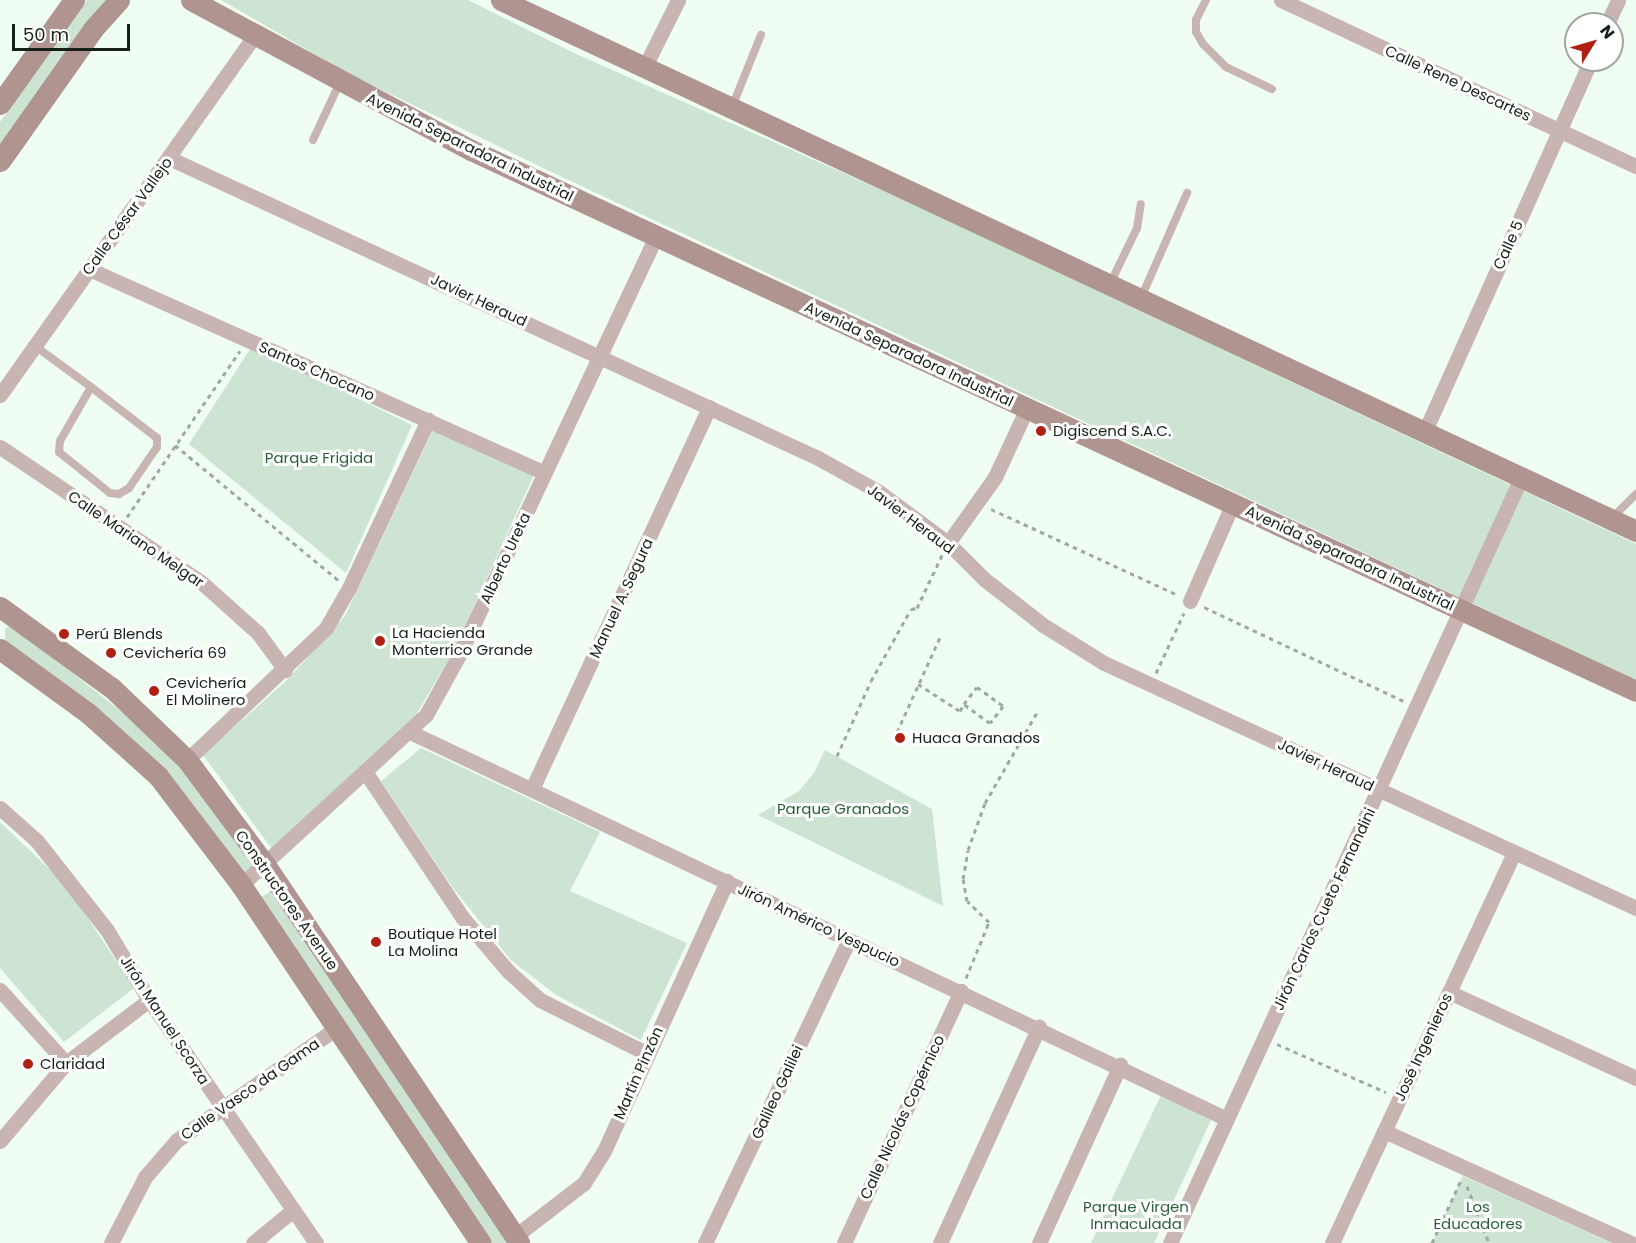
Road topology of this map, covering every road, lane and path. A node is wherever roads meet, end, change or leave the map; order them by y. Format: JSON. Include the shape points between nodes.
{"nodes":[{"id":1,"x":74,"y":0,"type":"edge"},
{"id":2,"x":119,"y":0,"type":"edge"},
{"id":3,"x":191,"y":0,"type":"edge"},
{"id":4,"x":501,"y":0,"type":"edge"},
{"id":5,"x":678,"y":0,"type":"edge"},
{"id":6,"x":1206,"y":0,"type":"edge"},
{"id":7,"x":1281,"y":0,"type":"edge"},
{"id":8,"x":761,"y":35,"type":"dead end"},
{"id":9,"x":254,"y":36,"type":"junction"},
{"id":10,"x":644,"y":68,"type":"junction"},
{"id":11,"x":1586,"y":72,"type":"edge"},
{"id":12,"x":340,"y":82,"type":"junction"},
{"id":13,"x":1272,"y":88,"type":"dead end"},
{"id":14,"x":0,"y":104,"type":"edge"},
{"id":15,"x":732,"y":109,"type":"junction"},
{"id":16,"x":1559,"y":131,"type":"junction"},
{"id":17,"x":313,"y":140,"type":"dead end"},
{"id":18,"x":169,"y":158,"type":"junction"},
{"id":19,"x":0,"y":161,"type":"edge"},
{"id":20,"x":1636,"y":166,"type":"edge"},
{"id":21,"x":1187,"y":193,"type":"dead end"},
{"id":22,"x":1141,"y":204,"type":"dead end"},
{"id":23,"x":656,"y":236,"type":"junction"},
{"id":24,"x":89,"y":269,"type":"junction"},
{"id":25,"x":1110,"y":283,"type":"junction"},
{"id":26,"x":1141,"y":298,"type":"junction"},
{"id":27,"x":248,"y":340,"type":"junction"},
{"id":28,"x":35,"y":346,"type":"junction"},
{"id":29,"x":598,"y":356,"type":"junction"},
{"id":30,"x":91,"y":387,"type":"junction"},
{"id":31,"x":0,"y":395,"type":"edge"},
{"id":32,"x":709,"y":407,"type":"junction"},
{"id":33,"x":1027,"y":408,"type":"junction"},
{"id":34,"x":428,"y":420,"type":"junction"},
{"id":35,"x":1425,"y":431,"type":"junction"},
{"id":36,"x":175,"y":445,"type":"junction"},
{"id":37,"x":0,"y":447,"type":"edge"},
{"id":38,"x":544,"y":473,"type":"junction"},
{"id":39,"x":1522,"y":476,"type":"junction"},
{"id":40,"x":1636,"y":494,"type":"edge"},
{"id":41,"x":1233,"y":503,"type":"junction"},
{"id":42,"x":1611,"y":519,"type":"junction"},
{"id":43,"x":119,"y":528,"type":"junction"},
{"id":44,"x":1636,"y":531,"type":"edge"},
{"id":45,"x":948,"y":543,"type":"junction"},
{"id":46,"x":349,"y":588,"type":"junction"},
{"id":47,"x":1190,"y":601,"type":"joint"},
{"id":48,"x":1460,"y":610,"type":"junction"},
{"id":49,"x":2,"y":612,"type":"edge"},
{"id":50,"x":940,"y":638,"type":"dead end"},
{"id":51,"x":0,"y":649,"type":"edge"},
{"id":52,"x":285,"y":670,"type":"junction"},
{"id":53,"x":918,"y":684,"type":"junction"},
{"id":54,"x":1151,"y":684,"type":"junction"},
{"id":55,"x":1636,"y":691,"type":"edge"},
{"id":56,"x":964,"y":705,"type":"junction"},
{"id":57,"x":1038,"y":711,"type":"dead end"},
{"id":58,"x":410,"y":732,"type":"junction"},
{"id":59,"x":897,"y":732,"type":"dead end"},
{"id":60,"x":837,"y":756,"type":"dead end"},
{"id":61,"x":187,"y":760,"type":"junction"},
{"id":62,"x":366,"y":773,"type":"junction"},
{"id":63,"x":532,"y":789,"type":"junction"},
{"id":64,"x":1378,"y":789,"type":"junction"},
{"id":65,"x":0,"y":808,"type":"edge"},
{"id":66,"x":1514,"y":852,"type":"junction"},
{"id":67,"x":266,"y":866,"type":"junction"},
{"id":68,"x":727,"y":881,"type":"junction"},
{"id":69,"x":241,"y":885,"type":"junction"},
{"id":70,"x":1636,"y":908,"type":"edge"},
{"id":71,"x":849,"y":940,"type":"junction"},
{"id":72,"x":0,"y":990,"type":"edge"},
{"id":73,"x":961,"y":991,"type":"junction"},
{"id":74,"x":1449,"y":992,"type":"junction"},
{"id":75,"x":149,"y":1000,"type":"junction"},
{"id":76,"x":1038,"y":1027,"type":"junction"},
{"id":77,"x":335,"y":1029,"type":"junction"},
{"id":78,"x":1264,"y":1038,"type":"junction"},
{"id":79,"x":646,"y":1053,"type":"junction"},
{"id":80,"x":66,"y":1063,"type":"junction"},
{"id":81,"x":1120,"y":1065,"type":"junction"},
{"id":82,"x":1636,"y":1078,"type":"edge"},
{"id":83,"x":1399,"y":1098,"type":"junction"},
{"id":84,"x":222,"y":1105,"type":"junction"},
{"id":85,"x":1227,"y":1119,"type":"junction"},
{"id":86,"x":1384,"y":1131,"type":"junction"},
{"id":87,"x":0,"y":1141,"type":"edge"},
{"id":88,"x":293,"y":1210,"type":"junction"},
{"id":89,"x":517,"y":1240,"type":"edge"},
{"id":90,"x":111,"y":1243,"type":"edge"},
{"id":91,"x":253,"y":1243,"type":"edge"},
{"id":92,"x":316,"y":1243,"type":"edge"},
{"id":93,"x":481,"y":1243,"type":"edge"},
{"id":94,"x":705,"y":1243,"type":"edge"},
{"id":95,"x":844,"y":1243,"type":"edge"},
{"id":96,"x":940,"y":1243,"type":"edge"},
{"id":97,"x":1039,"y":1243,"type":"edge"},
{"id":98,"x":1170,"y":1243,"type":"edge"},
{"id":99,"x":1332,"y":1243,"type":"edge"},
{"id":100,"x":1432,"y":1243,"type":"edge"},
{"id":101,"x":1489,"y":1243,"type":"edge"},
{"id":102,"x":1631,"y":1243,"type":"edge"}],
"edges":[{"from":1,"to":14,"type":"main road"},
{"from":2,"to":19,"type":"main road","via":[[93,29]]},
{"from":3,"to":9,"type":"main road","name":"Avenida Separadora Industrial"},
{"from":4,"to":10,"type":"main road"},
{"from":5,"to":10,"type":"street"},
{"from":6,"to":13,"type":"lane","via":[[1196,20],[1196,32],[1203,44],[1226,67]]},
{"from":7,"to":16,"type":"street","name":"Calle Rene Descartes"},
{"from":8,"to":15,"type":"lane"},
{"from":9,"to":12,"type":"main road","name":"Avenida Separadora Industrial"},
{"from":9,"to":18,"type":"street","name":"Calle César Vallejo"},
{"from":10,"to":15,"type":"main road"},
{"from":11,"to":16,"type":"street","name":"Calle 5"},
{"from":12,"to":17,"type":"lane"},
{"from":12,"to":23,"type":"main road","name":"Avenida Separadora Industrial","via":[[471,150]]},
{"from":15,"to":25,"type":"main road"},
{"from":16,"to":20,"type":"street","name":"Calle Rene Descartes"},
{"from":16,"to":35,"type":"street","name":"Calle 5"},
{"from":18,"to":24,"type":"street","name":"Calle César Vallejo"},
{"from":18,"to":29,"type":"street","name":"Javier Heraud"},
{"from":21,"to":26,"type":"lane"},
{"from":22,"to":25,"type":"lane","via":[[1137,228]]},
{"from":23,"to":29,"type":"street","name":"Alberto Ureta"},
{"from":23,"to":33,"type":"main road","name":"Avenida Separadora Industrial"},
{"from":24,"to":27,"type":"street","name":"Santos Chocano"},
{"from":24,"to":28,"type":"street","name":"Calle César Vallejo"},
{"from":25,"to":26,"type":"main road"},
{"from":26,"to":35,"type":"main road"},
{"from":27,"to":34,"type":"street","name":"Santos Chocano"},
{"from":27,"to":36,"type":"path"},
{"from":28,"to":30,"type":"lane"},
{"from":28,"to":31,"type":"street","name":"Calle César Vallejo"},
{"from":29,"to":32,"type":"street","name":"Javier Heraud"},
{"from":29,"to":38,"type":"street","name":"Alberto Ureta"},
{"from":30,"to":30,"type":"lane","via":[[157,438],[157,447],[129,488],[119,494],[110,493],[59,452],[60,441]]},
{"from":32,"to":45,"type":"street","name":"Javier Heraud","via":[[879,492]]},
{"from":32,"to":63,"type":"street","name":"Manuel A. Segura"},
{"from":33,"to":41,"type":"main road","name":"Avenida Separadora Industrial"},
{"from":33,"to":45,"type":"street","via":[[995,477]]},
{"from":34,"to":38,"type":"street","name":"Santos Chocano"},
{"from":34,"to":46,"type":"street"},
{"from":35,"to":39,"type":"main road"},
{"from":36,"to":43,"type":"path"},
{"from":36,"to":46,"type":"path"},
{"from":37,"to":43,"type":"street","name":"Calle Mariano Melgar"},
{"from":38,"to":58,"type":"street","name":"Alberto Ureta","via":[[459,655],[426,716]]},
{"from":39,"to":42,"type":"main road"},
{"from":39,"to":48,"type":"street","name":"Jirón Carlos Cueto Fernandini"},
{"from":40,"to":42,"type":"lane"},
{"from":41,"to":47,"type":"street"},
{"from":41,"to":48,"type":"main road","name":"Avenida Separadora Industrial"},
{"from":42,"to":44,"type":"main road"},
{"from":43,"to":52,"type":"street","name":"Calle Mariano Melgar","via":[[201,582],[258,633]]},
{"from":45,"to":54,"type":"street","name":"Javier Heraud","via":[[984,579],[1044,625],[1104,663]]},
{"from":45,"to":60,"type":"path","via":[[917,608],[911,609],[871,681]]},
{"from":46,"to":52,"type":"street","via":[[326,628]]},
{"from":47,"to":54,"type":"path"},
{"from":48,"to":55,"type":"main road","name":"Avenida Separadora Industrial"},
{"from":48,"to":64,"type":"street","name":"Jirón Carlos Cueto Fernandini"},
{"from":49,"to":61,"type":"main road","name":"Constructores Avenue","via":[[112,688]]},
{"from":50,"to":53,"type":"path"},
{"from":51,"to":69,"type":"main road","name":"Constructores Avenue","via":[[89,714],[158,776]]},
{"from":52,"to":61,"type":"street"},
{"from":53,"to":56,"type":"path","via":[[960,711]]},
{"from":53,"to":59,"type":"path"},
{"from":54,"to":64,"type":"street","name":"Javier Heraud"},
{"from":56,"to":56,"type":"path","via":[[977,687],[1003,706],[990,723]]},
{"from":57,"to":73,"type":"path","via":[[985,803],[968,850],[963,879],[967,901],[989,922]]},
{"from":58,"to":62,"type":"street","name":"Alberto Ureta"},
{"from":58,"to":63,"type":"street","name":"Jirón Américo Vespucio"},
{"from":61,"to":67,"type":"main road","name":"Constructores Avenue"},
{"from":62,"to":67,"type":"street","name":"Alberto Ureta"},
{"from":62,"to":79,"type":"street","via":[[462,916],[508,972],[540,999]]},
{"from":63,"to":68,"type":"street","name":"Jirón Américo Vespucio"},
{"from":64,"to":66,"type":"street","name":"Javier Heraud"},
{"from":64,"to":78,"type":"street","name":"Jirón Carlos Cueto Fernandini"},
{"from":65,"to":75,"type":"street","name":"Jirón Manuel Scorza","via":[[69,878],[108,930]]},
{"from":66,"to":70,"type":"street","name":"Javier Heraud"},
{"from":66,"to":74,"type":"street","name":"José Ingenieros"},
{"from":67,"to":69,"type":"street","name":"Alberto Ureta"},
{"from":67,"to":89,"type":"main road","name":"Constructores Avenue"},
{"from":68,"to":71,"type":"street","name":"Jirón Américo Vespucio"},
{"from":68,"to":79,"type":"street","name":"Martín Pinzón"},
{"from":69,"to":77,"type":"main road","name":"Constructores Avenue"},
{"from":71,"to":73,"type":"street","name":"Jirón Américo Vespucio"},
{"from":71,"to":94,"type":"street","name":"Galileo Galilei"},
{"from":72,"to":80,"type":"street"},
{"from":73,"to":76,"type":"street","name":"Jirón Américo Vespucio"},
{"from":73,"to":95,"type":"street","name":"Calle Nicolás Copérnico"},
{"from":74,"to":82,"type":"street"},
{"from":74,"to":83,"type":"street","name":"José Ingenieros"},
{"from":75,"to":80,"type":"street"},
{"from":75,"to":84,"type":"street","name":"Jirón Manuel Scorza"},
{"from":76,"to":81,"type":"street","name":"Jirón Américo Vespucio"},
{"from":76,"to":96,"type":"street"},
{"from":77,"to":84,"type":"street","name":"Calle Vasco da Gama"},
{"from":77,"to":93,"type":"main road","name":"Constructores Avenue"},
{"from":78,"to":83,"type":"path"},
{"from":78,"to":85,"type":"street","name":"Jirón Carlos Cueto Fernandini"},
{"from":79,"to":89,"type":"street","name":"Martín Pinzón","via":[[604,1151],[584,1183]]},
{"from":80,"to":87,"type":"street"},
{"from":81,"to":85,"type":"street","name":"Jirón Américo Vespucio"},
{"from":81,"to":97,"type":"street"},
{"from":83,"to":86,"type":"street","name":"José Ingenieros"},
{"from":84,"to":88,"type":"street","name":"Jirón Manuel Scorza"},
{"from":84,"to":90,"type":"street","name":"Calle Vasco da Gama","via":[[182,1136],[154,1165]]},
{"from":85,"to":98,"type":"street","name":"Jirón Carlos Cueto Fernandini"},
{"from":86,"to":99,"type":"street","name":"José Ingenieros"},
{"from":86,"to":102,"type":"street"},
{"from":88,"to":91,"type":"street"},
{"from":88,"to":92,"type":"street","name":"Jirón Manuel Scorza"},
{"from":100,"to":101,"type":"path","via":[[1463,1176]]}]}
